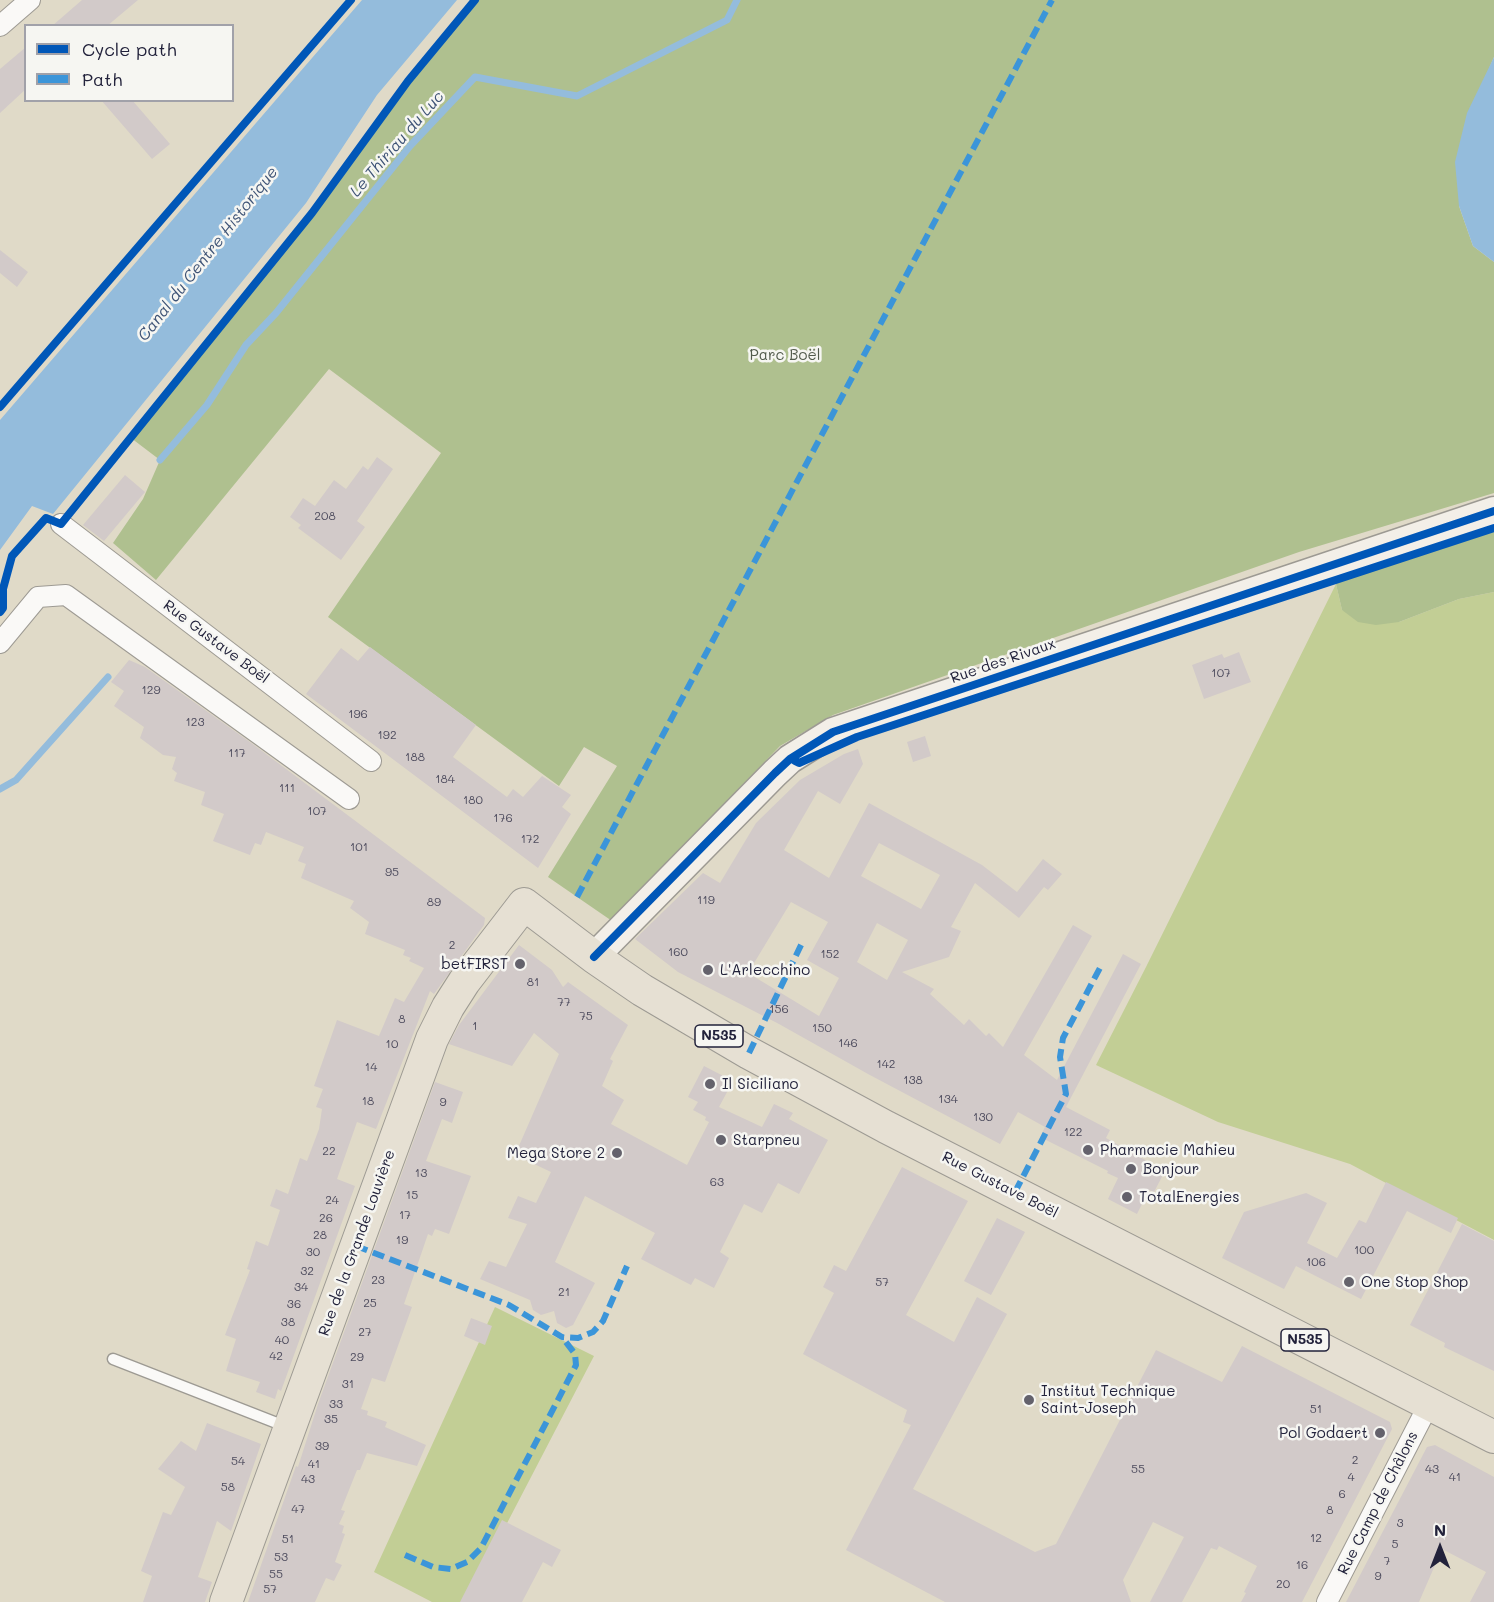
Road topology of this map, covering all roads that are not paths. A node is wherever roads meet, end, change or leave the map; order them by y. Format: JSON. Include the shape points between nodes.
{"nodes":[{"id":1,"x":30,"y":0,"type":"edge"},
{"id":2,"x":0,"y":26,"type":"edge"},
{"id":3,"x":1494,"y":511,"type":"edge"},
{"id":4,"x":61,"y":524,"type":"dead end"},
{"id":5,"x":0,"y":643,"type":"edge"},
{"id":6,"x":371,"y":761,"type":"dead end"},
{"id":7,"x":349,"y":799,"type":"dead end"},
{"id":8,"x":524,"y":904,"type":"joint"},
{"id":9,"x":594,"y":957,"type":"junction"},
{"id":10,"x":113,"y":1359,"type":"dead end"},
{"id":11,"x":1429,"y":1404,"type":"junction"},
{"id":12,"x":290,"y":1428,"type":"junction"},
{"id":13,"x":1494,"y":1437,"type":"edge"},
{"id":14,"x":226,"y":1602,"type":"edge"},
{"id":15,"x":1327,"y":1602,"type":"edge"}],
"edges":[{"from":1,"to":2,"type":"street"},
{"from":3,"to":9,"type":"street","name":"Rue des Rivaux","via":[[834,732],[775,773]]},
{"from":4,"to":6,"type":"street","name":"Rue Gustave Boël"},
{"from":5,"to":7,"type":"street","via":[[38,597],[66,595]]},
{"from":8,"to":9,"type":"main road","name":"Rue Gustave Boël","number":"N535"},
{"from":8,"to":12,"type":"main road","name":"Rue de la Grande Louvière","via":[[464,982],[432,1039]]},
{"from":9,"to":11,"type":"main road","name":"Rue Gustave Boël","number":"N535","via":[[749,1053],[886,1127]]},
{"from":10,"to":12,"type":"lane"},
{"from":11,"to":13,"type":"main road","name":"Rue Gustave Boël","number":"N535"},
{"from":11,"to":15,"type":"street","name":"Rue Camp de Châlons"},
{"from":12,"to":14,"type":"main road","name":"Rue de la Grande Louvière"}]}
